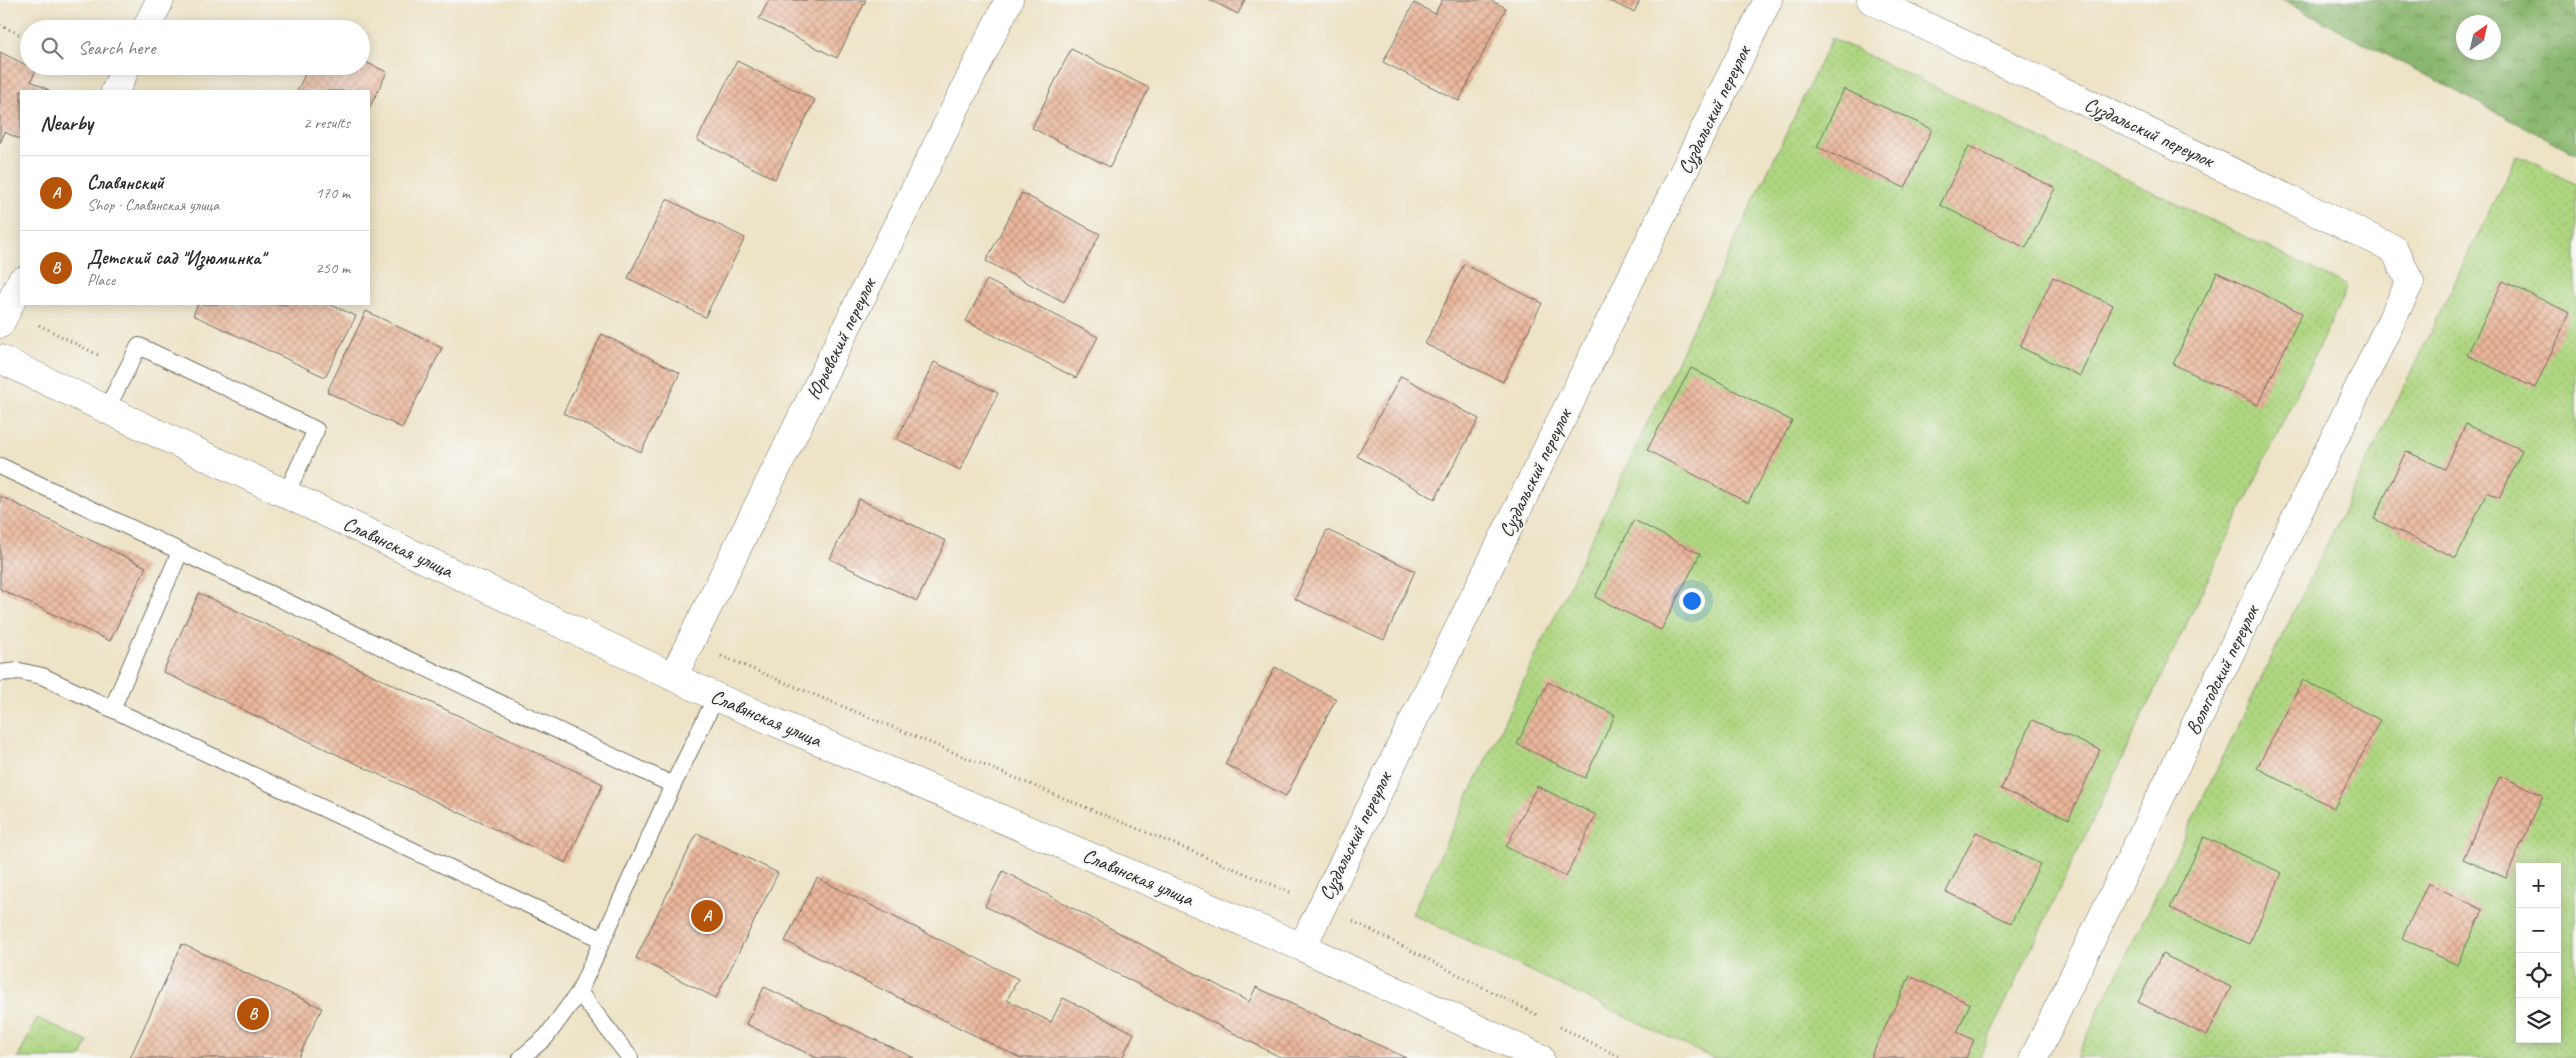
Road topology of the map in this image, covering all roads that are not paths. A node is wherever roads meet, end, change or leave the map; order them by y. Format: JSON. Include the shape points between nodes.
{"nodes":[{"id":1,"x":160,"y":0,"type":"edge"},
{"id":2,"x":1009,"y":0,"type":"edge"},
{"id":3,"x":1768,"y":0,"type":"edge"},
{"id":4,"x":1871,"y":0,"type":"edge"},
{"id":5,"x":150,"y":20,"type":"edge"},
{"id":6,"x":123,"y":75,"type":"edge"},
{"id":7,"x":115,"y":90,"type":"edge"},
{"id":8,"x":2410,"y":282,"type":"joint"},
{"id":9,"x":20,"y":283,"type":"edge"},
{"id":10,"x":4,"y":317,"type":"edge"},
{"id":11,"x":0,"y":360,"type":"edge"},
{"id":12,"x":106,"y":410,"type":"junction"},
{"id":13,"x":0,"y":466,"type":"edge"},
{"id":14,"x":286,"y":494,"type":"junction"},
{"id":15,"x":180,"y":552,"type":"junction"},
{"id":16,"x":0,"y":674,"type":"edge"},
{"id":17,"x":673,"y":677,"type":"junction"},
{"id":18,"x":716,"y":697,"type":"junction"},
{"id":19,"x":112,"y":709,"type":"junction"},
{"id":20,"x":673,"y":785,"type":"junction"},
{"id":21,"x":603,"y":940,"type":"junction"},
{"id":22,"x":1302,"y":947,"type":"junction"},
{"id":23,"x":579,"y":992,"type":"junction"},
{"id":24,"x":521,"y":1058,"type":"edge"},
{"id":25,"x":630,"y":1058,"type":"edge"},
{"id":26,"x":1540,"y":1058,"type":"edge"},
{"id":27,"x":2034,"y":1058,"type":"edge"}],
"edges":[{"from":1,"to":5,"type":"street"},
{"from":2,"to":17,"type":"street","name":"Юрьевский переулок"},
{"from":3,"to":22,"type":"street","name":"Суздальский переулок"},
{"from":4,"to":8,"type":"street","name":"Суздальский переулок","via":[[2394,249]]},
{"from":6,"to":7,"type":"street"},
{"from":8,"to":27,"type":"street","name":"Вологодский переулок"},
{"from":9,"to":10,"type":"street"},
{"from":11,"to":12,"type":"street","name":"Славянская улица"},
{"from":12,"to":14,"type":"street","name":"Славянская улица"},
{"from":12,"to":14,"type":"lane","via":[[139,346],[316,430]]},
{"from":13,"to":15,"type":"lane"},
{"from":14,"to":17,"type":"street","name":"Славянская улица"},
{"from":15,"to":19,"type":"lane"},
{"from":15,"to":20,"type":"lane"},
{"from":16,"to":19,"type":"lane","via":[[19,671],[42,676]]},
{"from":17,"to":18,"type":"street","name":"Славянская улица"},
{"from":18,"to":20,"type":"lane"},
{"from":18,"to":22,"type":"street","name":"Славянская улица"},
{"from":19,"to":21,"type":"lane"},
{"from":20,"to":21,"type":"lane"},
{"from":21,"to":23,"type":"lane"},
{"from":22,"to":26,"type":"street","name":"Славянская улица"},
{"from":23,"to":24,"type":"lane","via":[[546,1036]]},
{"from":23,"to":25,"type":"lane"}]}
